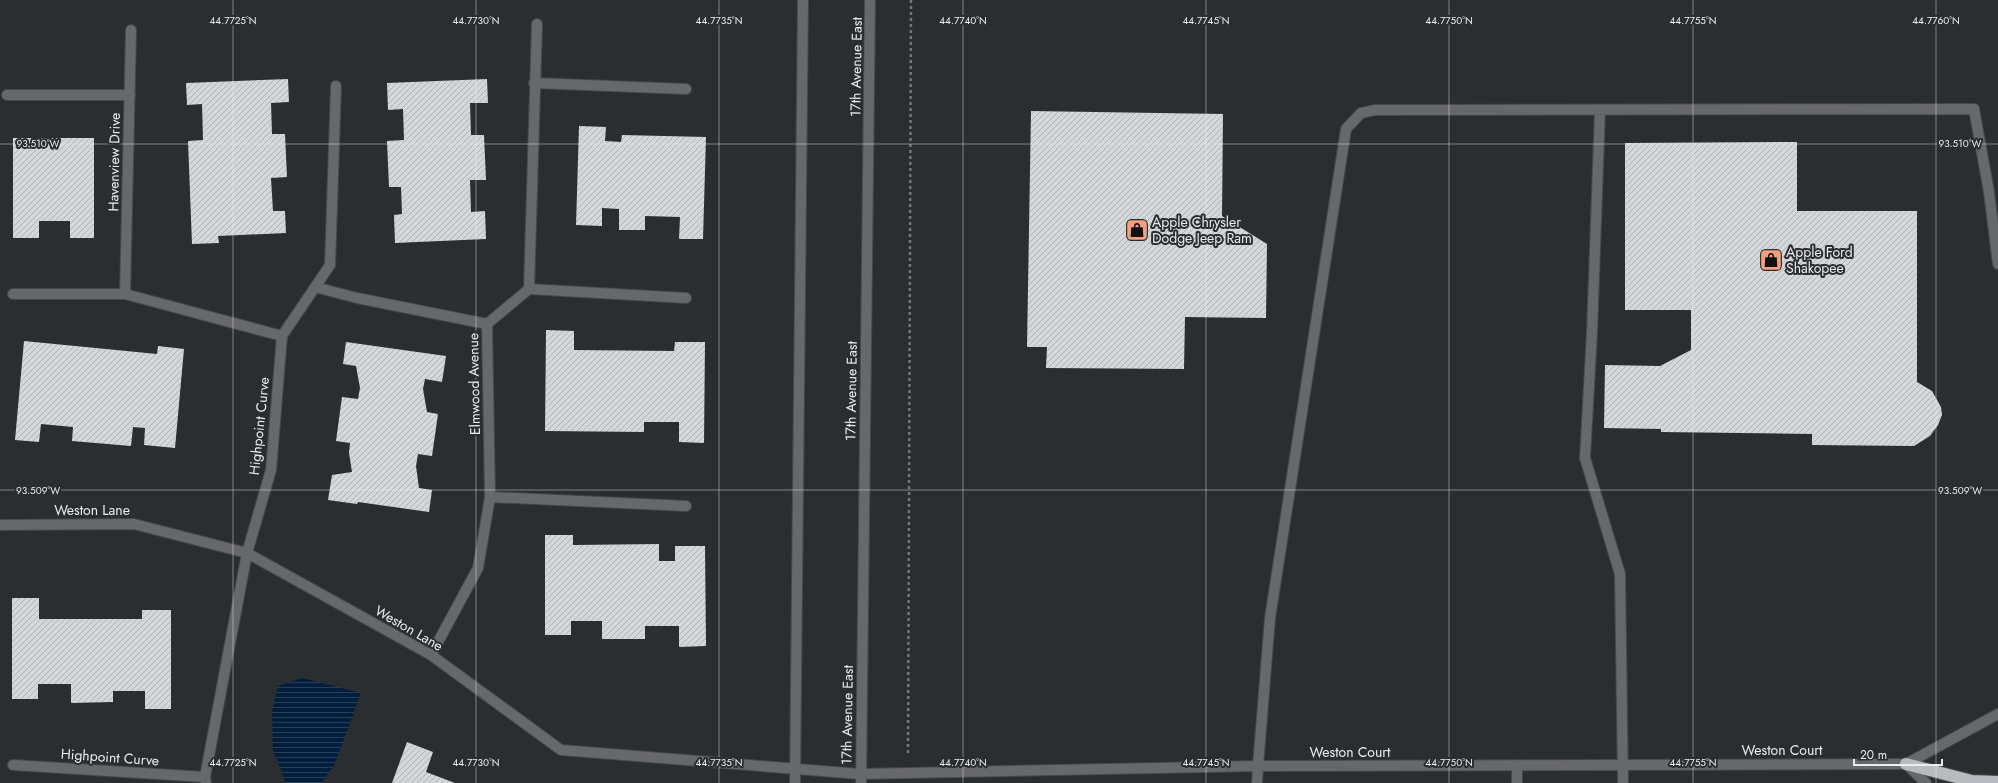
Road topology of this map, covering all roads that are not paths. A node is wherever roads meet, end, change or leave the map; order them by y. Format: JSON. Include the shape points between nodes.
{"nodes":[{"id":1,"x":803,"y":0,"type":"edge"},
{"id":2,"x":870,"y":0,"type":"edge"},
{"id":3,"x":537,"y":24,"type":"dead end"},
{"id":4,"x":131,"y":30,"type":"dead end"},
{"id":5,"x":534,"y":83,"type":"junction"},
{"id":6,"x":336,"y":86,"type":"dead end"},
{"id":7,"x":686,"y":89,"type":"dead end"},
{"id":8,"x":7,"y":95,"type":"dead end"},
{"id":9,"x":130,"y":95,"type":"junction"},
{"id":10,"x":1600,"y":110,"type":"junction"},
{"id":11,"x":1998,"y":264,"type":"edge"},
{"id":12,"x":315,"y":287,"type":"junction"},
{"id":13,"x":528,"y":288,"type":"junction"},
{"id":14,"x":13,"y":294,"type":"dead end"},
{"id":15,"x":125,"y":294,"type":"junction"},
{"id":16,"x":686,"y":298,"type":"dead end"},
{"id":17,"x":487,"y":324,"type":"junction"},
{"id":18,"x":282,"y":336,"type":"junction"},
{"id":19,"x":490,"y":497,"type":"junction"},
{"id":20,"x":686,"y":506,"type":"dead end"},
{"id":21,"x":0,"y":525,"type":"edge"},
{"id":22,"x":247,"y":553,"type":"junction"},
{"id":23,"x":431,"y":655,"type":"junction"},
{"id":24,"x":1998,"y":714,"type":"edge"},
{"id":25,"x":13,"y":764,"type":"dead end"},
{"id":26,"x":1906,"y":764,"type":"junction"},
{"id":27,"x":1517,"y":765,"type":"junction"},
{"id":28,"x":1623,"y":765,"type":"junction"},
{"id":29,"x":1258,"y":766,"type":"junction"},
{"id":30,"x":795,"y":768,"type":"junction"},
{"id":31,"x":860,"y":778,"type":"edge"},
{"id":32,"x":206,"y":780,"type":"edge"},
{"id":33,"x":1998,"y":782,"type":"edge"},
{"id":34,"x":795,"y":783,"type":"edge"},
{"id":35,"x":1257,"y":783,"type":"edge"},
{"id":36,"x":1517,"y":783,"type":"edge"},
{"id":37,"x":1623,"y":783,"type":"edge"},
{"id":38,"x":1926,"y":783,"type":"edge"}],
"edges":[{"from":1,"to":30,"type":"street"},
{"from":2,"to":31,"type":"street","name":"17th Avenue East"},
{"from":3,"to":5,"type":"street"},
{"from":4,"to":9,"type":"street","name":"Havenview Drive"},
{"from":5,"to":7,"type":"street"},
{"from":5,"to":13,"type":"street"},
{"from":6,"to":12,"type":"street","name":"Highpoint Curve","via":[[330,265]]},
{"from":8,"to":9,"type":"street"},
{"from":9,"to":15,"type":"street","name":"Havenview Drive"},
{"from":10,"to":11,"type":"street","via":[[1974,109]]},
{"from":10,"to":28,"type":"street","via":[[1585,458],[1620,574]]},
{"from":10,"to":29,"type":"street","via":[[1375,110],[1361,114],[1346,129],[1270,618]]},
{"from":12,"to":17,"type":"street"},
{"from":12,"to":18,"type":"street","name":"Highpoint Curve"},
{"from":13,"to":16,"type":"street"},
{"from":13,"to":17,"type":"street","name":"Elmwood Avenue"},
{"from":14,"to":15,"type":"street"},
{"from":15,"to":18,"type":"street"},
{"from":17,"to":19,"type":"street","name":"Elmwood Avenue"},
{"from":18,"to":22,"type":"street","name":"Highpoint Curve","via":[[271,470]]},
{"from":19,"to":20,"type":"street"},
{"from":19,"to":23,"type":"street","name":"Elmwood Avenue","via":[[478,568]]},
{"from":21,"to":22,"type":"street","name":"Weston Lane","via":[[134,524]]},
{"from":22,"to":23,"type":"street","name":"Weston Lane"},
{"from":22,"to":32,"type":"street","name":"Highpoint Curve"},
{"from":23,"to":30,"type":"street","name":"Weston Lane","via":[[561,750]]},
{"from":24,"to":26,"type":"street"},
{"from":25,"to":32,"type":"street","name":"Highpoint Curve"},
{"from":26,"to":28,"type":"street","name":"Weston Court"},
{"from":26,"to":33,"type":"highway","via":[[1972,782]]},
{"from":26,"to":38,"type":"street"},
{"from":27,"to":28,"type":"street","name":"Weston Court"},
{"from":27,"to":29,"type":"street","name":"Weston Court"},
{"from":27,"to":36,"type":"street"},
{"from":28,"to":37,"type":"street"},
{"from":29,"to":31,"type":"street","name":"Weston Court","via":[[907,772]]},
{"from":29,"to":35,"type":"street"},
{"from":30,"to":31,"type":"street","name":"Weston Court"},
{"from":30,"to":34,"type":"street"}]}
